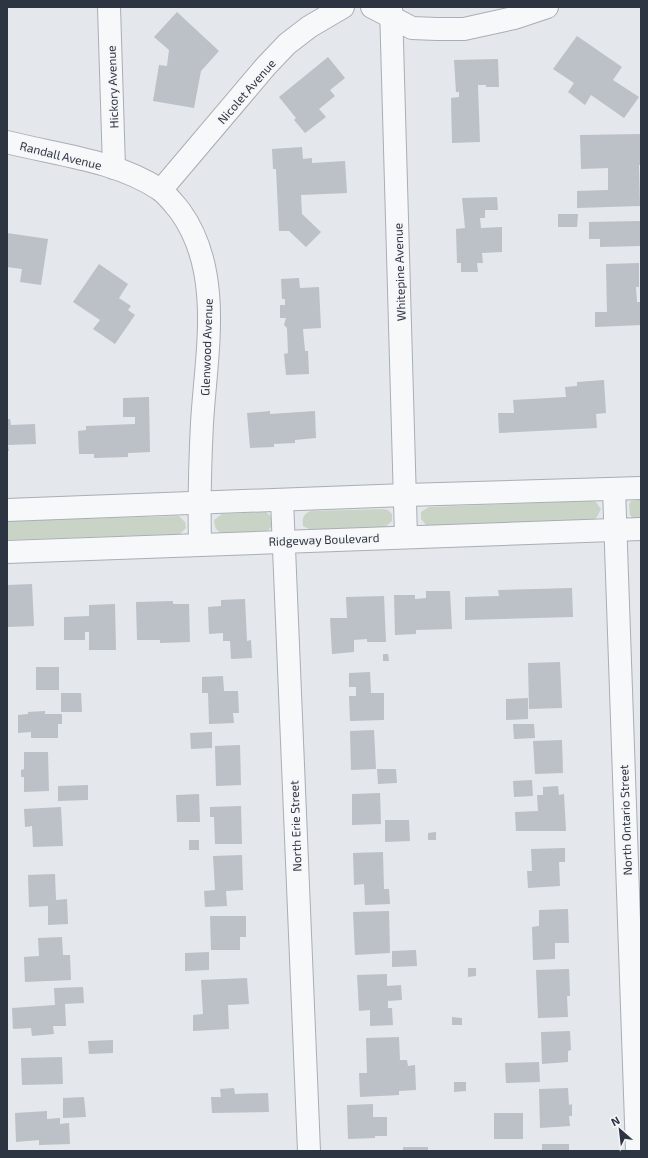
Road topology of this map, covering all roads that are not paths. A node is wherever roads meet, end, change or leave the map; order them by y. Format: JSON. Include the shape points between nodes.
{"nodes":[{"id":1,"x":110,"y":7,"type":"edge"},
{"id":2,"x":344,"y":7,"type":"edge"},
{"id":3,"x":372,"y":7,"type":"edge"},
{"id":4,"x":547,"y":7,"type":"edge"},
{"id":5,"x":391,"y":12,"type":"edge"},
{"id":6,"x":7,"y":142,"type":"edge"},
{"id":7,"x":114,"y":168,"type":"junction"},
{"id":8,"x":161,"y":190,"type":"junction"},
{"id":9,"x":641,"y":488,"type":"edge"},
{"id":10,"x":614,"y":489,"type":"junction"},
{"id":11,"x":405,"y":495,"type":"junction"},
{"id":12,"x":282,"y":500,"type":"junction"},
{"id":13,"x":199,"y":504,"type":"junction"},
{"id":14,"x":7,"y":510,"type":"edge"},
{"id":15,"x":641,"y":529,"type":"edge"},
{"id":16,"x":615,"y":530,"type":"junction"},
{"id":17,"x":406,"y":536,"type":"junction"},
{"id":18,"x":283,"y":541,"type":"junction"},
{"id":19,"x":200,"y":544,"type":"junction"},
{"id":20,"x":7,"y":552,"type":"edge"},
{"id":21,"x":309,"y":1151,"type":"edge"},
{"id":22,"x":637,"y":1151,"type":"edge"}],
"edges":[{"from":1,"to":7,"type":"street","name":"Hickory Avenue"},
{"from":2,"to":8,"type":"street","name":"Nicolet Avenue","via":[[309,27],[287,44]]},
{"from":3,"to":5,"type":"street"},
{"from":4,"to":5,"type":"street","via":[[514,18],[464,28],[412,28]]},
{"from":5,"to":11,"type":"street","name":"Whitepine Avenue"},
{"from":6,"to":7,"type":"street","name":"Randall Avenue"},
{"from":7,"to":8,"type":"street","name":"Glenwood Avenue","via":[[145,180]]},
{"from":8,"to":13,"type":"street","name":"Glenwood Avenue","via":[[187,222],[196,240],[208,294],[209,323]]},
{"from":9,"to":10,"type":"street"},
{"from":10,"to":11,"type":"street"},
{"from":10,"to":16,"type":"street","name":"North Ontario Street"},
{"from":11,"to":12,"type":"street"},
{"from":11,"to":17,"type":"street","name":"Whitepine Avenue"},
{"from":12,"to":13,"type":"street"},
{"from":12,"to":18,"type":"street","name":"North Erie Street"},
{"from":13,"to":14,"type":"street"},
{"from":13,"to":19,"type":"street","name":"Glenwood Avenue"},
{"from":15,"to":16,"type":"street","name":"Ridgeway Boulevard"},
{"from":16,"to":17,"type":"street","name":"Ridgeway Boulevard"},
{"from":16,"to":22,"type":"street","name":"North Ontario Street"},
{"from":17,"to":18,"type":"street","name":"Ridgeway Boulevard"},
{"from":18,"to":19,"type":"street","name":"Ridgeway Boulevard"},
{"from":18,"to":21,"type":"street","name":"North Erie Street"},
{"from":19,"to":20,"type":"street","name":"Ridgeway Boulevard"}]}
